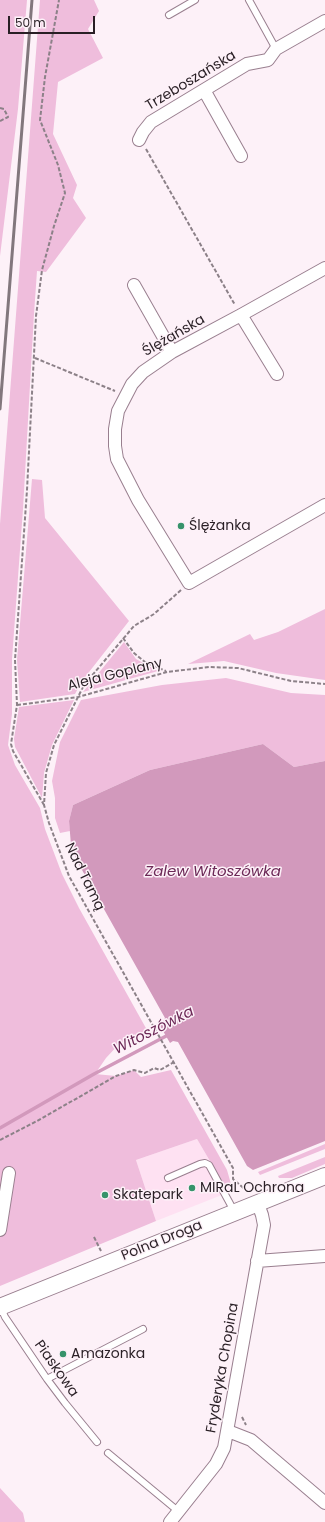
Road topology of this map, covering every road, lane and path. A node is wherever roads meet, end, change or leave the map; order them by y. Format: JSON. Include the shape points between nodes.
{"nodes":[{"id":1,"x":59,"y":0,"type":"edge"},
{"id":2,"x":195,"y":0,"type":"edge"},
{"id":3,"x":249,"y":0,"type":"edge"},
{"id":4,"x":169,"y":15,"type":"dead end"},
{"id":5,"x":325,"y":21,"type":"edge"},
{"id":6,"x":276,"y":49,"type":"junction"},
{"id":7,"x":204,"y":90,"type":"junction"},
{"id":8,"x":0,"y":108,"type":"edge"},
{"id":9,"x":0,"y":121,"type":"edge"},
{"id":10,"x":139,"y":140,"type":"joint"},
{"id":11,"x":241,"y":156,"type":"dead end"},
{"id":12,"x":325,"y":268,"type":"edge"},
{"id":13,"x":134,"y":285,"type":"dead end"},
{"id":14,"x":241,"y":315,"type":"junction"},
{"id":15,"x":172,"y":352,"type":"junction"},
{"id":16,"x":35,"y":358,"type":"junction"},
{"id":17,"x":277,"y":374,"type":"dead end"},
{"id":18,"x":126,"y":395,"type":"junction"},
{"id":19,"x":325,"y":505,"type":"edge"},
{"id":20,"x":189,"y":583,"type":"junction"},
{"id":21,"x":123,"y":638,"type":"junction"},
{"id":22,"x":167,"y":672,"type":"junction"},
{"id":23,"x":325,"y":684,"type":"edge"},
{"id":24,"x":78,"y":697,"type":"junction"},
{"id":25,"x":17,"y":705,"type":"junction"},
{"id":26,"x":44,"y":806,"type":"junction"},
{"id":27,"x":174,"y":1062,"type":"junction"},
{"id":28,"x":0,"y":1140,"type":"edge"},
{"id":29,"x":9,"y":1173,"type":"dead end"},
{"id":30,"x":325,"y":1176,"type":"edge"},
{"id":31,"x":168,"y":1178,"type":"dead end"},
{"id":32,"x":253,"y":1198,"type":"junction"},
{"id":33,"x":235,"y":1212,"type":"junction"},
{"id":34,"x":0,"y":1230,"type":"edge"},
{"id":35,"x":94,"y":1237,"type":"dead end"},
{"id":36,"x":101,"y":1251,"type":"dead end"},
{"id":37,"x":325,"y":1256,"type":"edge"},
{"id":38,"x":257,"y":1261,"type":"junction"},
{"id":39,"x":0,"y":1306,"type":"edge"},
{"id":40,"x":143,"y":1329,"type":"dead end"},
{"id":41,"x":47,"y":1379,"type":"junction"},
{"id":42,"x":241,"y":1414,"type":"dead end"},
{"id":43,"x":251,"y":1429,"type":"dead end"},
{"id":44,"x":228,"y":1430,"type":"junction"},
{"id":45,"x":97,"y":1442,"type":"dead end"},
{"id":46,"x":108,"y":1452,"type":"dead end"},
{"id":47,"x":325,"y":1503,"type":"edge"},
{"id":48,"x":178,"y":1511,"type":"junction"},
{"id":49,"x":170,"y":1522,"type":"edge"}],
"edges":[{"from":1,"to":16,"type":"path","via":[[40,120],[58,165],[65,193],[42,270],[36,316]]},
{"from":2,"to":4,"type":"lane"},
{"from":3,"to":6,"type":"lane"},
{"from":5,"to":6,"type":"street","name":"Trzeboszańska"},
{"from":6,"to":7,"type":"street","name":"Trzeboszańska","via":[[268,60],[247,64]]},
{"from":7,"to":10,"type":"street","name":"Trzeboszańska","via":[[151,122]]},
{"from":7,"to":11,"type":"street"},
{"from":8,"to":9,"type":"path","via":[[4,109],[8,117]]},
{"from":10,"to":14,"type":"path"},
{"from":12,"to":14,"type":"street","name":"Ślężańska"},
{"from":13,"to":15,"type":"street"},
{"from":14,"to":15,"type":"street","name":"Ślężańska"},
{"from":14,"to":17,"type":"street"},
{"from":15,"to":18,"type":"street","name":"Ślężańska","via":[[143,372]]},
{"from":16,"to":18,"type":"path"},
{"from":16,"to":25,"type":"path","via":[[15,660]]},
{"from":18,"to":20,"type":"street","name":"Ślężańska","via":[[118,411],[115,429],[114,446],[117,459],[138,500]]},
{"from":19,"to":20,"type":"street"},
{"from":20,"to":21,"type":"path","name":"Nad Tamą","via":[[154,614],[134,626]]},
{"from":21,"to":22,"type":"path","via":[[134,653],[145,662]]},
{"from":21,"to":24,"type":"path","name":"Nad Tamą","via":[[84,685]]},
{"from":22,"to":23,"type":"path","name":"Aleja Goplany","via":[[209,666],[238,668],[291,681]]},
{"from":22,"to":24,"type":"path","name":"Aleja Goplany"},
{"from":24,"to":25,"type":"path","name":"Aleja Goplany"},
{"from":24,"to":26,"type":"path","name":"Nad Tamą","via":[[54,745],[46,773]]},
{"from":25,"to":26,"type":"path","via":[[11,744]]},
{"from":26,"to":27,"type":"path","name":"Nad Tamą","via":[[69,876]]},
{"from":27,"to":28,"type":"path","via":[[160,1070],[154,1068],[145,1073],[134,1070],[116,1076]]},
{"from":27,"to":32,"type":"path","name":"Nad Tamą","via":[[233,1168],[234,1179]]},
{"from":29,"to":34,"type":"street"},
{"from":30,"to":32,"type":"street","name":"Polna Droga"},
{"from":31,"to":33,"type":"lane","via":[[200,1164],[209,1165]]},
{"from":32,"to":33,"type":"street","name":"Polna Droga"},
{"from":32,"to":38,"type":"street","name":"Fryderyka Chopina","via":[[264,1225]]},
{"from":33,"to":39,"type":"street","name":"Polna Droga"},
{"from":35,"to":36,"type":"path"},
{"from":37,"to":38,"type":"street"},
{"from":38,"to":44,"type":"street","name":"Fryderyka Chopina"},
{"from":39,"to":41,"type":"lane","name":"Piaskowa"},
{"from":40,"to":41,"type":"lane"},
{"from":41,"to":45,"type":"lane","name":"Piaskowa"},
{"from":42,"to":43,"type":"path"},
{"from":44,"to":47,"type":"street","via":[[251,1440]]},
{"from":44,"to":48,"type":"street","name":"Fryderyka Chopina","via":[[224,1448],[216,1464]]},
{"from":46,"to":48,"type":"lane"},
{"from":48,"to":49,"type":"street","name":"Fryderyka Chopina"}]}
